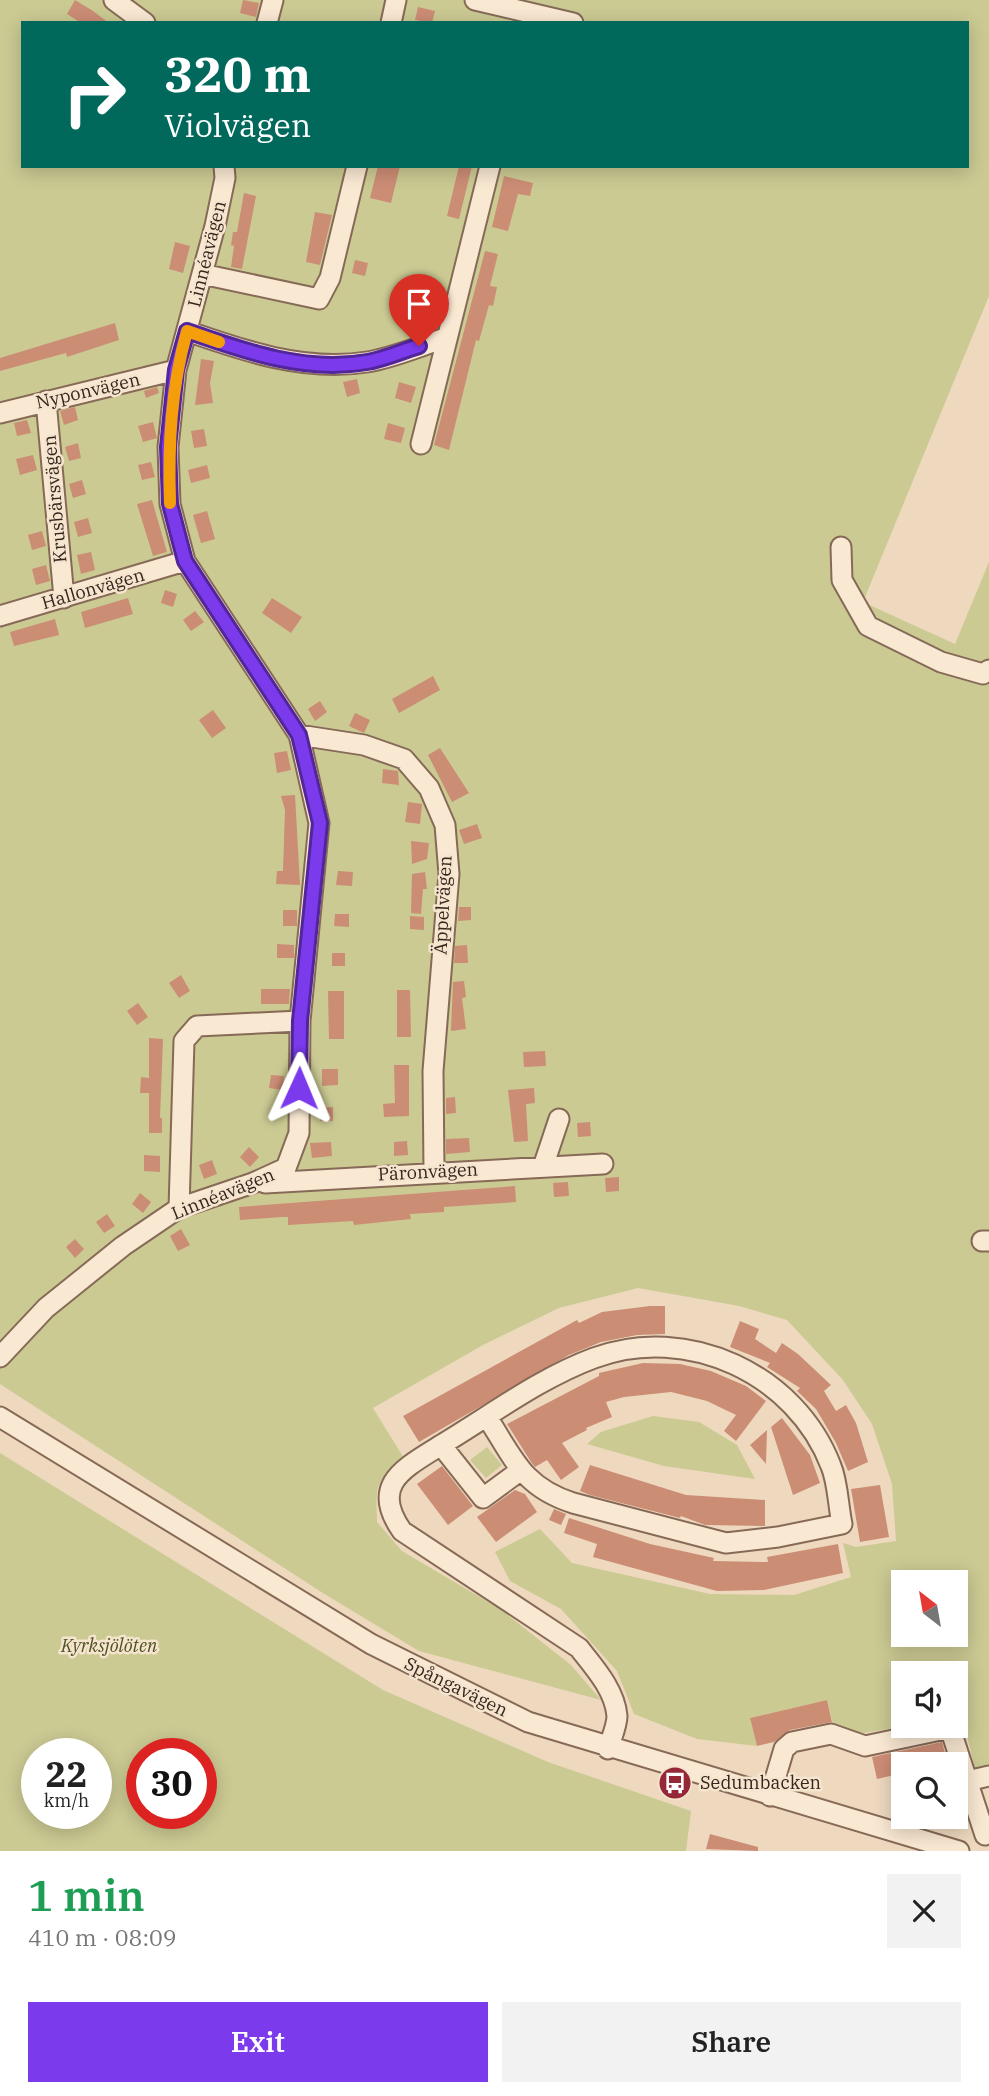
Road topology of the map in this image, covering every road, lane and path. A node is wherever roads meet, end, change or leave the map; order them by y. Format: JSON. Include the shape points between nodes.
{"nodes":[{"id":1,"x":114,"y":0,"type":"edge"},
{"id":2,"x":273,"y":0,"type":"edge"},
{"id":3,"x":396,"y":0,"type":"edge"},
{"id":4,"x":475,"y":0,"type":"edge"},
{"id":5,"x":528,"y":18,"type":"edge"},
{"id":6,"x":142,"y":21,"type":"edge"},
{"id":7,"x":268,"y":21,"type":"edge"},
{"id":8,"x":391,"y":21,"type":"edge"},
{"id":9,"x":555,"y":21,"type":"edge"},
{"id":10,"x":357,"y":168,"type":"edge"},
{"id":11,"x":489,"y":168,"type":"edge"},
{"id":12,"x":226,"y":170,"type":"edge"},
{"id":13,"x":202,"y":274,"type":"junction"},
{"id":14,"x":187,"y":331,"type":"junction"},
{"id":15,"x":445,"y":338,"type":"junction"},
{"id":16,"x":176,"y":370,"type":"junction"},
{"id":17,"x":46,"y":401,"type":"junction"},
{"id":18,"x":0,"y":413,"type":"edge"},
{"id":19,"x":421,"y":444,"type":"dead end"},
{"id":20,"x":841,"y":547,"type":"dead end"},
{"id":21,"x":185,"y":561,"type":"junction"},
{"id":22,"x":64,"y":598,"type":"junction"},
{"id":23,"x":0,"y":616,"type":"edge"},
{"id":24,"x":989,"y":670,"type":"edge"},
{"id":25,"x":299,"y":735,"type":"junction"},
{"id":26,"x":300,"y":1021,"type":"junction"},
{"id":27,"x":559,"y":1119,"type":"dead end"},
{"id":28,"x":603,"y":1164,"type":"dead end"},
{"id":29,"x":543,"y":1167,"type":"junction"},
{"id":30,"x":434,"y":1171,"type":"junction"},
{"id":31,"x":253,"y":1184,"type":"junction"},
{"id":32,"x":179,"y":1208,"type":"junction"},
{"id":33,"x":0,"y":1357,"type":"edge"},
{"id":34,"x":0,"y":1417,"type":"edge"},
{"id":35,"x":488,"y":1417,"type":"junction"},
{"id":36,"x":442,"y":1445,"type":"junction"},
{"id":37,"x":521,"y":1469,"type":"junction"},
{"id":38,"x":608,"y":1749,"type":"junction"},
{"id":39,"x":958,"y":1752,"type":"edge"},
{"id":40,"x":989,"y":1776,"type":"edge"},
{"id":41,"x":968,"y":1781,"type":"edge"},
{"id":42,"x":968,"y":1784,"type":"edge"},
{"id":43,"x":770,"y":1796,"type":"junction"},
{"id":44,"x":985,"y":1835,"type":"dead end"},
{"id":45,"x":959,"y":1851,"type":"edge"}],
"edges":[{"from":1,"to":6,"type":"street"},
{"from":2,"to":7,"type":"street"},
{"from":3,"to":8,"type":"street"},
{"from":4,"to":5,"type":"street"},
{"from":5,"to":9,"type":"street"},
{"from":10,"to":13,"type":"street","via":[[330,278],[319,299]]},
{"from":11,"to":15,"type":"street"},
{"from":12,"to":13,"type":"street","name":"Linnéavägen"},
{"from":13,"to":14,"type":"street","name":"Linnéavägen"},
{"from":14,"to":15,"type":"street","via":[[251,354],[315,364],[367,362]]},
{"from":14,"to":16,"type":"street","name":"Linnéavägen"},
{"from":15,"to":19,"type":"street"},
{"from":16,"to":17,"type":"street","name":"Nyponvägen"},
{"from":16,"to":21,"type":"street","name":"Linnéavägen","via":[[168,447],[170,504]]},
{"from":17,"to":18,"type":"street","name":"Nyponvägen"},
{"from":17,"to":22,"type":"street","name":"Krusbärsvägen"},
{"from":20,"to":24,"type":"street","via":[[842,580],[868,626],[941,662],[983,674]]},
{"from":21,"to":22,"type":"street","name":"Hallonvägen"},
{"from":21,"to":25,"type":"street","name":"Linnéavägen"},
{"from":22,"to":23,"type":"street","name":"Hallonvägen"},
{"from":25,"to":26,"type":"street","name":"Linnéavägen","via":[[320,823]]},
{"from":25,"to":30,"type":"street","name":"Äppelvägen","via":[[364,745],[404,759],[429,788],[445,825],[449,874],[433,1071]]},
{"from":26,"to":31,"type":"street","name":"Linnéavägen","via":[[299,1133],[286,1168]]},
{"from":26,"to":32,"type":"street","via":[[197,1026],[184,1041]]},
{"from":27,"to":29,"type":"street"},
{"from":28,"to":29,"type":"street","name":"Päronvägen"},
{"from":29,"to":30,"type":"street","name":"Päronvägen"},
{"from":30,"to":31,"type":"street","name":"Päronvägen"},
{"from":31,"to":32,"type":"street","name":"Linnéavägen"},
{"from":32,"to":33,"type":"street","name":"Linnéavägen","via":[[46,1308]]},
{"from":34,"to":38,"type":"street","name":"Spångavägen","via":[[371,1644],[528,1722]]},
{"from":35,"to":36,"type":"street"},
{"from":35,"to":37,"type":"street"},
{"from":35,"to":37,"type":"street","via":[[596,1357],[662,1345],[728,1359],[774,1386],[809,1427],[831,1466],[842,1524],[726,1543],[550,1496]]},
{"from":36,"to":37,"type":"street","via":[[483,1498]]},
{"from":36,"to":38,"type":"street","via":[[397,1473],[388,1495],[390,1514],[402,1531],[579,1647],[613,1701],[617,1718]]},
{"from":38,"to":43,"type":"street","name":"Spångavägen"},
{"from":39,"to":43,"type":"street","via":[[950,1728],[864,1746],[831,1734],[792,1742],[784,1749]]},
{"from":40,"to":41,"type":"street"},
{"from":42,"to":44,"type":"street"},
{"from":43,"to":45,"type":"street","name":"Spångavägen"}]}
